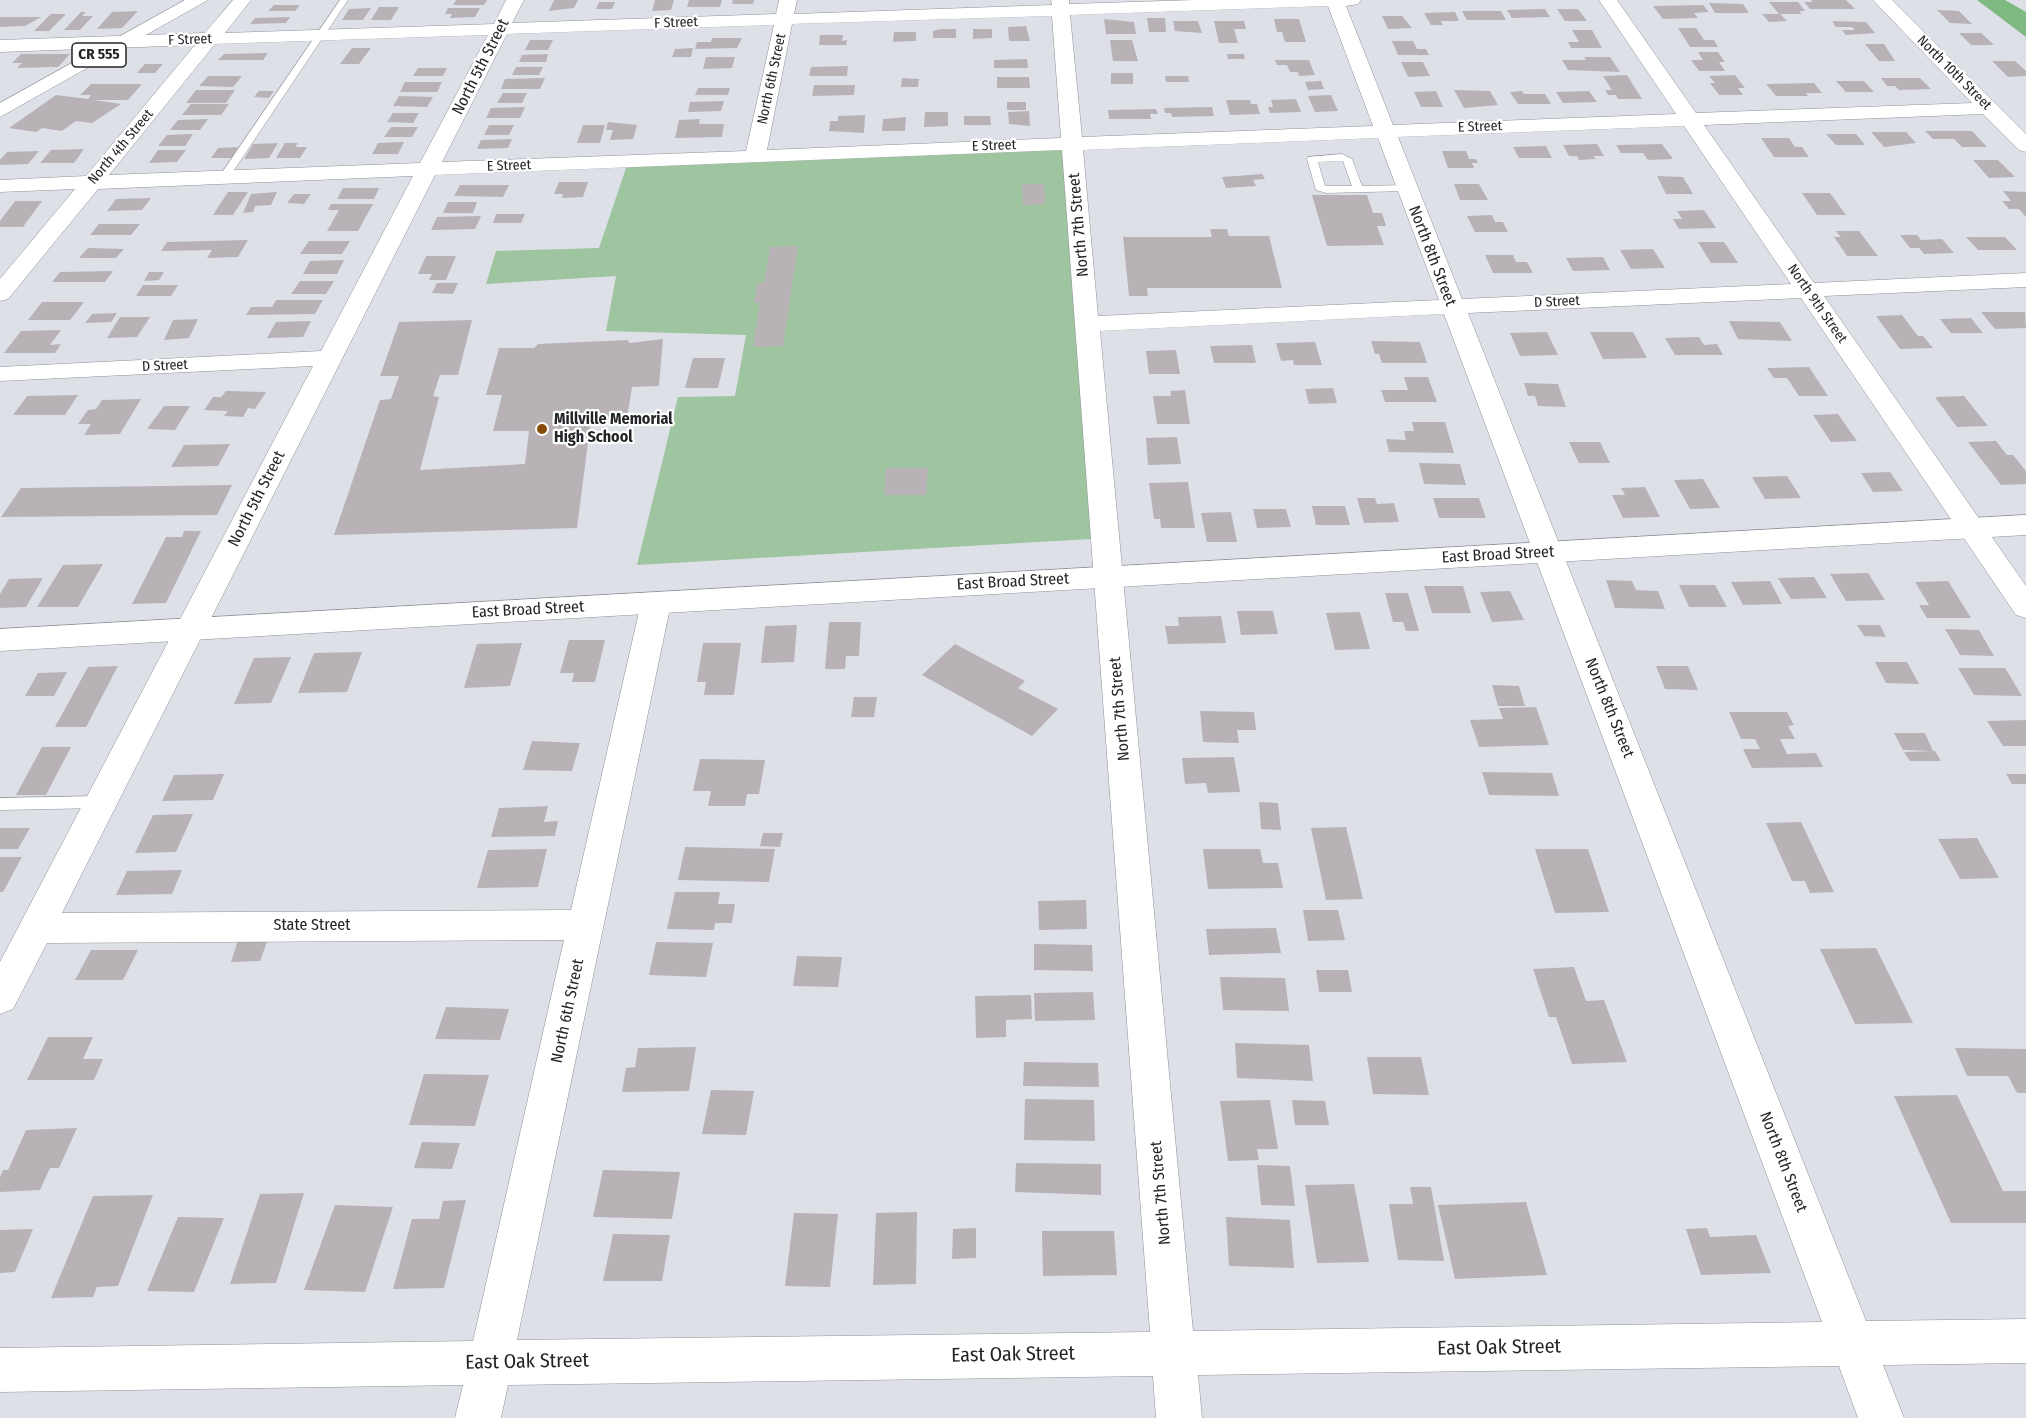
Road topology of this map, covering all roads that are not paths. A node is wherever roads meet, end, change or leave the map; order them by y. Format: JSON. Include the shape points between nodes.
{"nodes":[{"id":1,"x":199,"y":0,"type":"edge"},
{"id":2,"x":242,"y":0,"type":"edge"},
{"id":3,"x":344,"y":0,"type":"edge"},
{"id":4,"x":515,"y":0,"type":"edge"},
{"id":5,"x":788,"y":0,"type":"edge"},
{"id":6,"x":1335,"y":0,"type":"edge"},
{"id":7,"x":1352,"y":0,"type":"edge"},
{"id":8,"x":1608,"y":0,"type":"edge"},
{"id":9,"x":1882,"y":0,"type":"edge"},
{"id":10,"x":1060,"y":5,"type":"edge"},
{"id":11,"x":784,"y":20,"type":"junction"},
{"id":12,"x":500,"y":29,"type":"junction"},
{"id":13,"x":320,"y":36,"type":"junction"},
{"id":14,"x":209,"y":39,"type":"junction"},
{"id":15,"x":123,"y":42,"type":"junction"},
{"id":16,"x":0,"y":46,"type":"edge"},
{"id":17,"x":1988,"y":108,"type":"junction"},
{"id":18,"x":0,"y":111,"type":"edge"},
{"id":19,"x":1689,"y":119,"type":"junction"},
{"id":20,"x":1384,"y":131,"type":"junction"},
{"id":21,"x":1072,"y":143,"type":"junction"},
{"id":22,"x":2026,"y":146,"type":"edge"},
{"id":23,"x":755,"y":157,"type":"junction"},
{"id":24,"x":428,"y":169,"type":"junction"},
{"id":25,"x":224,"y":177,"type":"junction"},
{"id":26,"x":91,"y":182,"type":"junction"},
{"id":27,"x":0,"y":186,"type":"edge"},
{"id":28,"x":1406,"y":188,"type":"junction"},
{"id":29,"x":1358,"y":189,"type":"junction"},
{"id":30,"x":2026,"y":280,"type":"edge"},
{"id":31,"x":1808,"y":290,"type":"junction"},
{"id":32,"x":0,"y":294,"type":"edge"},
{"id":33,"x":1451,"y":307,"type":"junction"},
{"id":34,"x":1088,"y":324,"type":"junction"},
{"id":35,"x":330,"y":358,"type":"junction"},
{"id":36,"x":0,"y":374,"type":"edge"},
{"id":37,"x":2026,"y":525,"type":"edge"},
{"id":38,"x":1971,"y":528,"type":"junction"},
{"id":39,"x":1548,"y":553,"type":"junction"},
{"id":40,"x":1109,"y":577,"type":"junction"},
{"id":41,"x":656,"y":603,"type":"junction"},
{"id":42,"x":2026,"y":608,"type":"edge"},
{"id":43,"x":190,"y":629,"type":"junction"},
{"id":44,"x":0,"y":640,"type":"edge"},
{"id":45,"x":101,"y":802,"type":"junction"},
{"id":46,"x":0,"y":804,"type":"edge"},
{"id":47,"x":587,"y":925,"type":"junction"},
{"id":48,"x":37,"y":928,"type":"junction"},
{"id":49,"x":0,"y":998,"type":"edge"},
{"id":50,"x":2026,"y":1341,"type":"edge"},
{"id":51,"x":1852,"y":1344,"type":"junction"},
{"id":52,"x":1174,"y":1353,"type":"junction"},
{"id":53,"x":490,"y":1363,"type":"junction"},
{"id":54,"x":0,"y":1370,"type":"edge"},
{"id":55,"x":478,"y":1418,"type":"edge"},
{"id":56,"x":1179,"y":1418,"type":"edge"},
{"id":57,"x":1881,"y":1418,"type":"edge"}],
"edges":[{"from":1,"to":15,"type":"main road","number":"CR 555"},
{"from":2,"to":14,"type":"street","name":"North 4th Street"},
{"from":3,"to":13,"type":"lane"},
{"from":4,"to":12,"type":"street","name":"North 5th Street"},
{"from":5,"to":11,"type":"street","name":"North 6th Street"},
{"from":6,"to":7,"type":"street","name":"F Street"},
{"from":6,"to":10,"type":"street","name":"F Street"},
{"from":6,"to":20,"type":"street","name":"North 8th Street"},
{"from":8,"to":19,"type":"street","name":"North 9th Street"},
{"from":9,"to":17,"type":"street","name":"North 10th Street"},
{"from":10,"to":11,"type":"street","name":"F Street"},
{"from":10,"to":21,"type":"street","name":"North 7th Street"},
{"from":11,"to":12,"type":"street","name":"F Street"},
{"from":11,"to":23,"type":"street","name":"North 6th Street"},
{"from":12,"to":13,"type":"street","name":"F Street"},
{"from":12,"to":24,"type":"street","name":"North 5th Street"},
{"from":13,"to":14,"type":"street","name":"F Street"},
{"from":13,"to":25,"type":"lane"},
{"from":14,"to":15,"type":"street","name":"F Street"},
{"from":14,"to":26,"type":"street","name":"North 4th Street"},
{"from":15,"to":16,"type":"street","name":"F Street"},
{"from":15,"to":18,"type":"main road","number":"CR 555"},
{"from":17,"to":19,"type":"street","name":"E Street"},
{"from":17,"to":22,"type":"street","name":"North 10th Street"},
{"from":19,"to":20,"type":"street","name":"E Street"},
{"from":19,"to":31,"type":"street","name":"North 9th Street"},
{"from":20,"to":21,"type":"street","name":"E Street"},
{"from":20,"to":28,"type":"street","name":"North 8th Street"},
{"from":21,"to":23,"type":"street","name":"E Street"},
{"from":21,"to":34,"type":"street","name":"North 7th Street"},
{"from":23,"to":24,"type":"street","name":"E Street"},
{"from":24,"to":25,"type":"street","name":"E Street"},
{"from":24,"to":35,"type":"street","name":"North 5th Street"},
{"from":25,"to":26,"type":"street","name":"E Street"},
{"from":26,"to":27,"type":"street","name":"E Street"},
{"from":26,"to":32,"type":"street","name":"North 4th Street"},
{"from":28,"to":29,"type":"lane"},
{"from":28,"to":33,"type":"street","name":"North 8th Street"},
{"from":29,"to":29,"type":"lane","via":[[1347,159],[1312,159],[1320,188]]},
{"from":30,"to":31,"type":"street","name":"D Street"},
{"from":31,"to":33,"type":"street","name":"D Street"},
{"from":31,"to":38,"type":"street","name":"North 9th Street"},
{"from":33,"to":34,"type":"street","name":"D Street"},
{"from":33,"to":39,"type":"street","name":"North 8th Street"},
{"from":34,"to":40,"type":"street","name":"North 7th Street"},
{"from":35,"to":36,"type":"street","name":"D Street"},
{"from":35,"to":43,"type":"street","name":"North 5th Street"},
{"from":37,"to":38,"type":"main road","name":"East Broad Street"},
{"from":38,"to":39,"type":"main road","name":"East Broad Street"},
{"from":38,"to":42,"type":"street","name":"North 9th Street"},
{"from":39,"to":40,"type":"main road","name":"East Broad Street"},
{"from":39,"to":51,"type":"street","name":"North 8th Street"},
{"from":40,"to":41,"type":"main road","name":"East Broad Street"},
{"from":40,"to":52,"type":"street","name":"North 7th Street"},
{"from":41,"to":43,"type":"main road","name":"East Broad Street"},
{"from":41,"to":47,"type":"street","name":"North 6th Street"},
{"from":43,"to":44,"type":"main road","name":"East Broad Street"},
{"from":43,"to":45,"type":"street","name":"North 5th Street"},
{"from":45,"to":46,"type":"lane"},
{"from":45,"to":48,"type":"street","name":"North 5th Street"},
{"from":47,"to":48,"type":"street","name":"State Street"},
{"from":47,"to":53,"type":"street","name":"North 6th Street"},
{"from":48,"to":49,"type":"street","name":"North 5th Street"},
{"from":50,"to":51,"type":"street","name":"East Oak Street"},
{"from":51,"to":52,"type":"street","name":"East Oak Street"},
{"from":51,"to":57,"type":"street","name":"North 8th Street"},
{"from":52,"to":53,"type":"street","name":"East Oak Street"},
{"from":52,"to":56,"type":"street","name":"North 7th Street"},
{"from":53,"to":54,"type":"street","name":"East Oak Street"},
{"from":53,"to":55,"type":"street","name":"North 6th Street"}]}
